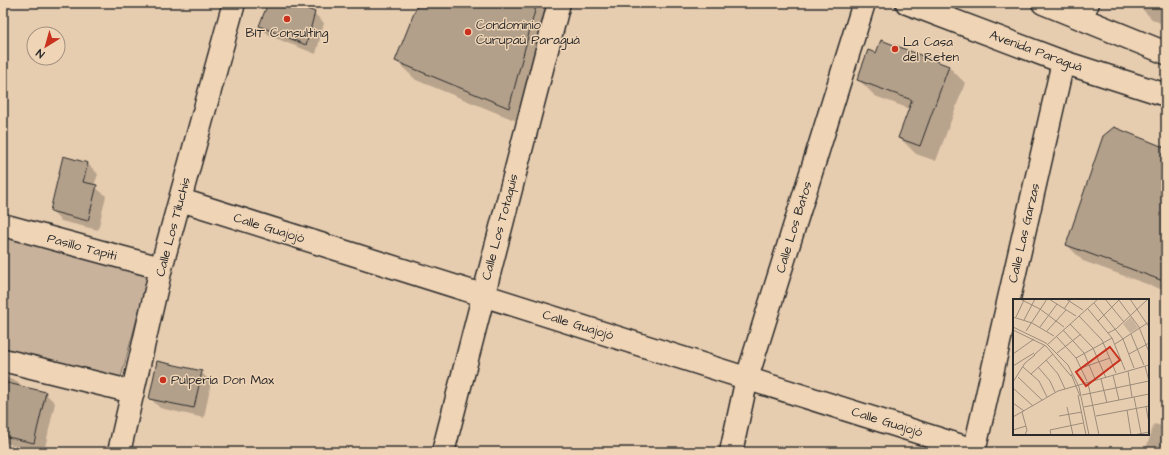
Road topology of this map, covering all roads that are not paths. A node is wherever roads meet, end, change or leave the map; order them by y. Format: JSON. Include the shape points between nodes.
{"nodes":[{"id":1,"x":234,"y":3,"type":"edge"},
{"id":2,"x":559,"y":3,"type":"edge"},
{"id":3,"x":864,"y":3,"type":"edge"},
{"id":4,"x":907,"y":3,"type":"edge"},
{"id":5,"x":1043,"y":3,"type":"edge"},
{"id":6,"x":1085,"y":10,"type":"edge"},
{"id":7,"x":1166,"y":53,"type":"edge"},
{"id":8,"x":1063,"y":62,"type":"junction"},
{"id":9,"x":1157,"y":92,"type":"edge"},
{"id":10,"x":1166,"y":102,"type":"edge"},
{"id":11,"x":181,"y":200,"type":"junction"},
{"id":12,"x":3,"y":225,"type":"edge"},
{"id":13,"x":161,"y":268,"type":"junction"},
{"id":14,"x":482,"y":295,"type":"junction"},
{"id":15,"x":3,"y":360,"type":"edge"},
{"id":16,"x":747,"y":378,"type":"junction"},
{"id":17,"x":133,"y":392,"type":"junction"},
{"id":18,"x":974,"y":451,"type":"edge"},
{"id":19,"x":119,"y":452,"type":"edge"},
{"id":20,"x":443,"y":452,"type":"edge"},
{"id":21,"x":731,"y":452,"type":"edge"}],
"edges":[{"from":1,"to":11,"type":"street","name":"Calle Los Tiluchis"},
{"from":2,"to":14,"type":"street","name":"Calle Los Totaquis"},
{"from":3,"to":16,"type":"street","name":"Calle Los Batos"},
{"from":4,"to":8,"type":"street","name":"Avenida Paraguá"},
{"from":5,"to":6,"type":"street"},
{"from":6,"to":7,"type":"street"},
{"from":8,"to":9,"type":"street","name":"Avenida Paraguá"},
{"from":8,"to":18,"type":"street","name":"Calle Las Garzas"},
{"from":9,"to":10,"type":"street"},
{"from":11,"to":13,"type":"street","name":"Calle Los Tiluchis"},
{"from":11,"to":14,"type":"street","name":"Calle Guajojó"},
{"from":12,"to":13,"type":"street","name":"Pasillo Tapiti"},
{"from":13,"to":17,"type":"street","name":"Calle Los Tiluchis"},
{"from":14,"to":16,"type":"street","name":"Calle Guajojó"},
{"from":14,"to":20,"type":"street","name":"Calle Los Totaquis"},
{"from":15,"to":17,"type":"street"},
{"from":16,"to":18,"type":"street","name":"Calle Guajojó"},
{"from":16,"to":21,"type":"street","name":"Calle Los Batos"},
{"from":17,"to":19,"type":"street","name":"Calle Los Tiluchis"}]}
